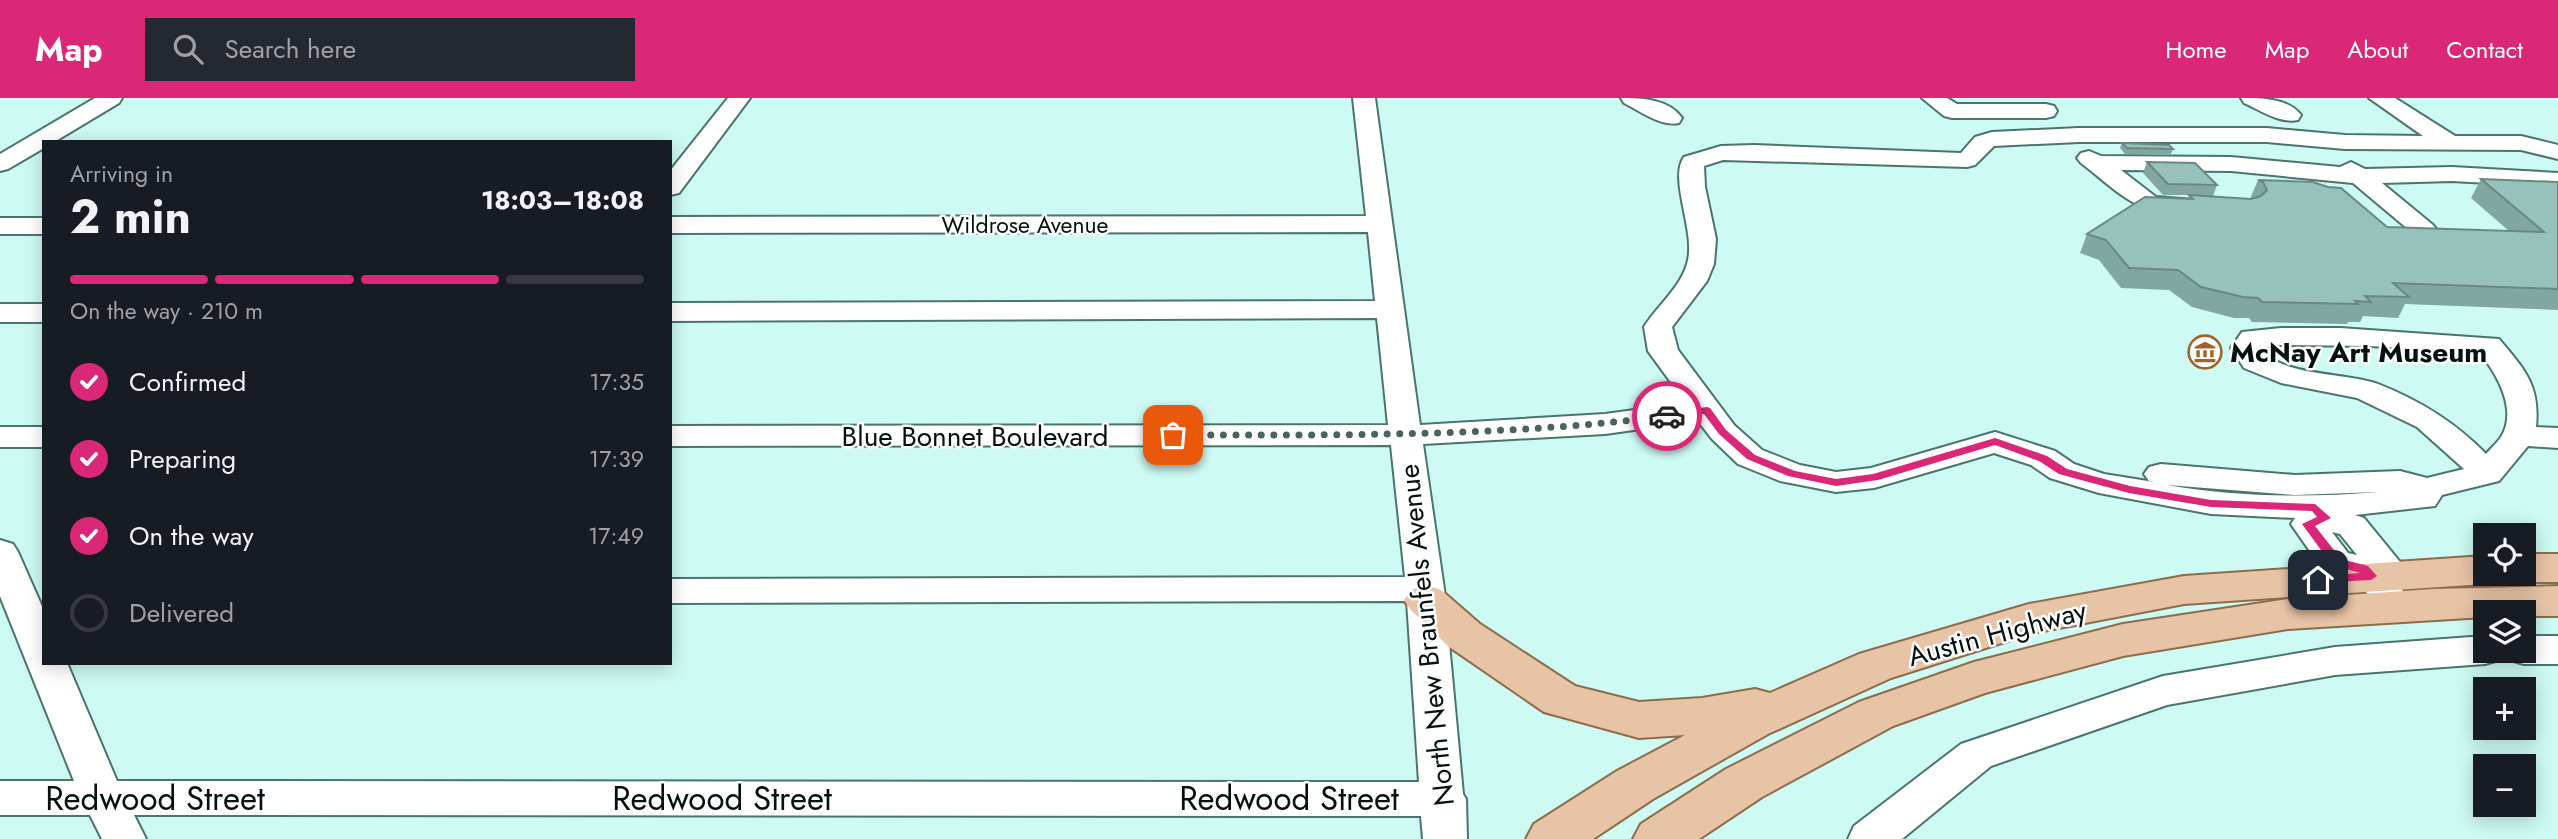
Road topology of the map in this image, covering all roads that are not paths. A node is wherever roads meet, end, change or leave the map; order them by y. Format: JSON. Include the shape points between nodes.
{"nodes":[{"id":1,"x":111,"y":98,"type":"edge"},
{"id":2,"x":739,"y":98,"type":"edge"},
{"id":3,"x":1364,"y":98,"type":"edge"},
{"id":4,"x":1632,"y":98,"type":"edge"},
{"id":5,"x":1933,"y":98,"type":"edge"},
{"id":6,"x":2252,"y":98,"type":"edge"},
{"id":7,"x":2380,"y":98,"type":"edge"},
{"id":8,"x":2046,"y":111,"type":"dead end"},
{"id":9,"x":2290,"y":115,"type":"dead end"},
{"id":10,"x":1671,"y":118,"type":"dead end"},
{"id":11,"x":2059,"y":136,"type":"junction"},
{"id":12,"x":2310,"y":138,"type":"junction"},
{"id":13,"x":48,"y":140,"type":"edge"},
{"id":14,"x":2451,"y":143,"type":"junction"},
{"id":15,"x":35,"y":149,"type":"edge"},
{"id":16,"x":672,"y":149,"type":"edge"},
{"id":17,"x":700,"y":149,"type":"junction"},
{"id":18,"x":2558,"y":152,"type":"edge"},
{"id":19,"x":2097,"y":163,"type":"junction"},
{"id":20,"x":0,"y":164,"type":"edge"},
{"id":21,"x":2452,"y":174,"type":"junction"},
{"id":22,"x":2360,"y":176,"type":"junction"},
{"id":23,"x":2558,"y":180,"type":"edge"},
{"id":24,"x":672,"y":185,"type":"edge"},
{"id":25,"x":2203,"y":205,"type":"edge"},
{"id":26,"x":1380,"y":224,"type":"junction"},
{"id":27,"x":672,"y":225,"type":"edge"},
{"id":28,"x":0,"y":226,"type":"edge"},
{"id":29,"x":42,"y":226,"type":"edge"},
{"id":30,"x":2424,"y":230,"type":"edge"},
{"id":31,"x":1390,"y":309,"type":"junction"},
{"id":32,"x":672,"y":312,"type":"edge"},
{"id":33,"x":0,"y":313,"type":"edge"},
{"id":34,"x":42,"y":313,"type":"edge"},
{"id":35,"x":1707,"y":410,"type":"junction"},
{"id":36,"x":1406,"y":435,"type":"junction"},
{"id":37,"x":672,"y":436,"type":"edge"},
{"id":38,"x":2519,"y":436,"type":"junction"},
{"id":39,"x":0,"y":437,"type":"edge"},
{"id":40,"x":42,"y":437,"type":"edge"},
{"id":41,"x":2558,"y":438,"type":"edge"},
{"id":42,"x":2487,"y":474,"type":"junction"},
{"id":43,"x":2312,"y":504,"type":"junction"},
{"id":44,"x":0,"y":552,"type":"edge"},
{"id":45,"x":2536,"y":568,"type":"edge"},
{"id":46,"x":2558,"y":568,"type":"edge"},
{"id":47,"x":2473,"y":572,"type":"edge"},
{"id":48,"x":2378,"y":584,"type":"junction"},
{"id":49,"x":672,"y":591,"type":"edge"},
{"id":50,"x":19,"y":592,"type":"edge"},
{"id":51,"x":1426,"y":594,"type":"junction"},
{"id":52,"x":2558,"y":601,"type":"edge"},
{"id":53,"x":2536,"y":650,"type":"edge"},
{"id":54,"x":2558,"y":650,"type":"edge"},
{"id":55,"x":42,"y":651,"type":"edge"},
{"id":56,"x":2473,"y":651,"type":"edge"},
{"id":57,"x":48,"y":665,"type":"edge"},
{"id":58,"x":1806,"y":697,"type":"junction"},
{"id":59,"x":0,"y":798,"type":"edge"},
{"id":60,"x":103,"y":798,"type":"junction"},
{"id":61,"x":1445,"y":819,"type":"edge"},
{"id":62,"x":124,"y":839,"type":"edge"},
{"id":63,"x":1552,"y":839,"type":"edge"},
{"id":64,"x":1659,"y":839,"type":"edge"},
{"id":65,"x":1870,"y":839,"type":"edge"}],
"edges":[{"from":1,"to":13,"type":"street"},
{"from":2,"to":17,"type":"street"},
{"from":3,"to":26,"type":"street","name":"North New Braunfels Avenue"},
{"from":4,"to":10,"type":"street"},
{"from":5,"to":8,"type":"street","via":[[1952,111]]},
{"from":6,"to":9,"type":"street"},
{"from":7,"to":14,"type":"street"},
{"from":11,"to":12,"type":"street"},
{"from":11,"to":19,"type":"street"},
{"from":11,"to":35,"type":"street","via":[[1992,139],[1967,160],[1754,152],[1721,153],[1692,162],[1702,264],[1658,327],[1663,351]]},
{"from":12,"to":14,"type":"street"},
{"from":12,"to":22,"type":"street"},
{"from":14,"to":18,"type":"street","via":[[2521,143]]},
{"from":14,"to":21,"type":"street","via":[[2465,165]]},
{"from":15,"to":20,"type":"street"},
{"from":16,"to":17,"type":"street"},
{"from":17,"to":24,"type":"street"},
{"from":19,"to":22,"type":"street","via":[[2231,164]]},
{"from":19,"to":25,"type":"street","via":[[2150,204]]},
{"from":21,"to":22,"type":"street"},
{"from":21,"to":23,"type":"street"},
{"from":22,"to":30,"type":"street"},
{"from":26,"to":27,"type":"street","name":"Wildrose Avenue"},
{"from":26,"to":31,"type":"street","name":"North New Braunfels Avenue"},
{"from":28,"to":29,"type":"street"},
{"from":31,"to":32,"type":"street"},
{"from":31,"to":36,"type":"street","name":"North New Braunfels Avenue"},
{"from":33,"to":34,"type":"street"},
{"from":35,"to":36,"type":"street","name":"Blue Bonnet Boulevard","via":[[1605,424]]},
{"from":35,"to":43,"type":"street","via":[[1751,457],[1792,474],[1836,482],[1874,478],[1995,442],[2043,458],[2063,471],[2129,490],[2211,503]]},
{"from":36,"to":37,"type":"street","name":"Blue Bonnet Boulevard"},
{"from":36,"to":51,"type":"street","name":"North New Braunfels Avenue"},
{"from":38,"to":41,"type":"street"},
{"from":38,"to":42,"type":"street"},
{"from":38,"to":42,"type":"street","via":[[2523,403],[2510,371],[2489,345],[2281,336],[2252,338],[2246,348],[2255,362],[2292,377],[2365,390],[2428,420]]},
{"from":39,"to":40,"type":"street"},
{"from":42,"to":43,"type":"street","via":[[2427,488],[2423,499]]},
{"from":43,"to":48,"type":"street","via":[[2308,524],[2336,562]]},
{"from":44,"to":50,"type":"street"},
{"from":45,"to":46,"type":"main road"},
{"from":47,"to":48,"type":"main road","name":"Austin Highway"},
{"from":48,"to":52,"type":"main road","name":"Austin Highway"},
{"from":48,"to":58,"type":"main road","name":"Austin Highway","via":[[2184,590],[2029,619],[1875,666]]},
{"from":48,"to":64,"type":"main road","name":"Austin Highway","via":[[2288,614],[2123,640],[1974,679],[1876,713],[1744,782]]},
{"from":49,"to":51,"type":"street"},
{"from":50,"to":55,"type":"street"},
{"from":51,"to":58,"type":"main road","via":[[1464,635],[1500,662],[1562,700],[1587,707],[1639,720],[1702,716]]},
{"from":51,"to":61,"type":"street","name":"North New Braunfels Avenue"},
{"from":53,"to":54,"type":"street"},
{"from":56,"to":65,"type":"street","via":[[2335,661],[2163,691],[1976,755]]},
{"from":57,"to":60,"type":"street"},
{"from":58,"to":63,"type":"main road","name":"Austin Highway","via":[[1646,778]]},
{"from":59,"to":60,"type":"street","name":"Redwood Street"},
{"from":60,"to":61,"type":"street","name":"Redwood Street"},
{"from":60,"to":62,"type":"street"}]}
